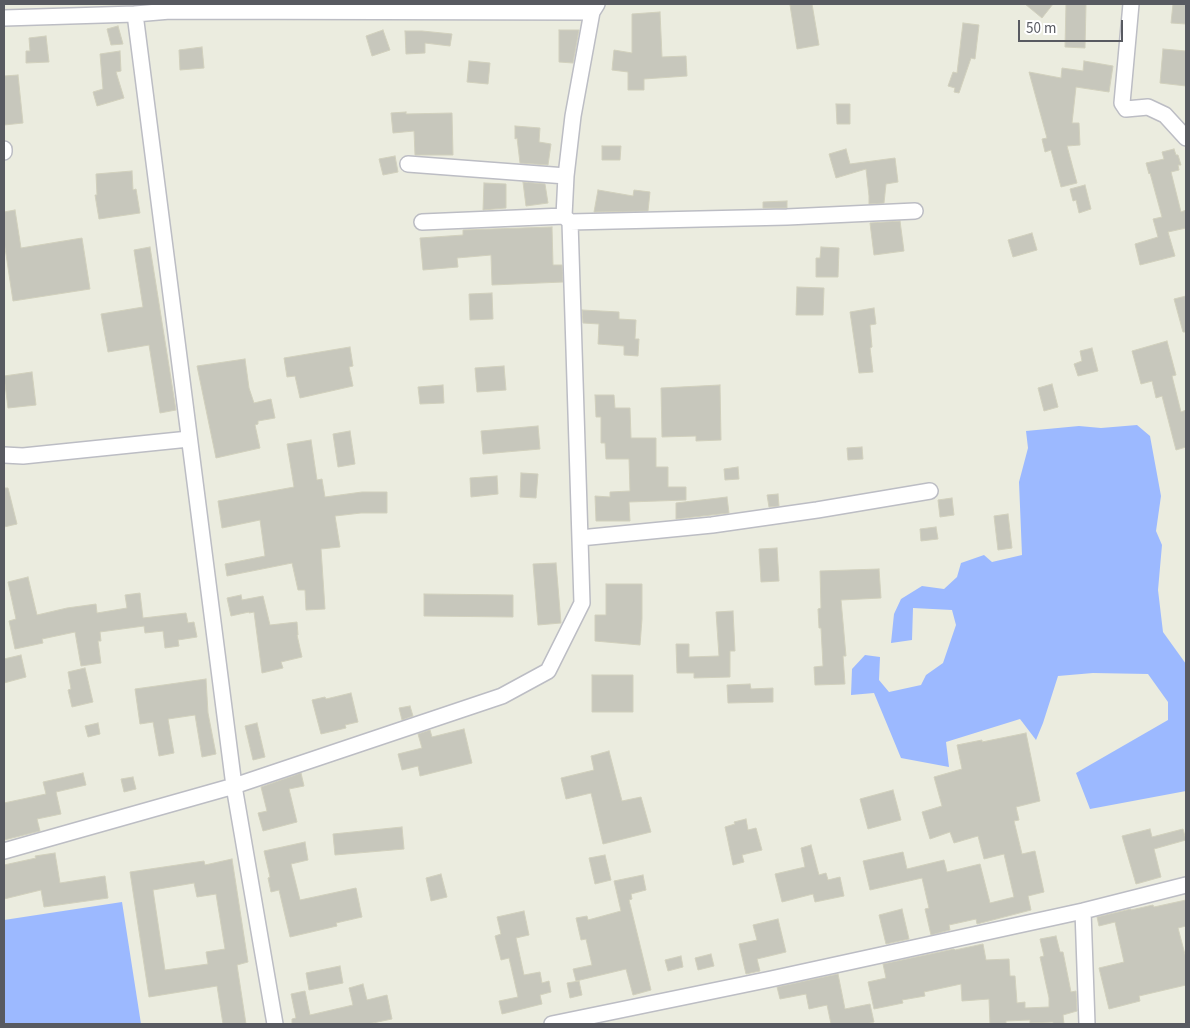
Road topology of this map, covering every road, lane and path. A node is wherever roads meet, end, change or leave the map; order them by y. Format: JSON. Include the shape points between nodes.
{"nodes":[{"id":1,"x":1131,"y":4,"type":"edge"},
{"id":2,"x":170,"y":7,"type":"edge"},
{"id":3,"x":264,"y":7,"type":"edge"},
{"id":4,"x":594,"y":8,"type":"edge"},
{"id":5,"x":135,"y":14,"type":"junction"},
{"id":6,"x":4,"y":18,"type":"edge"},
{"id":7,"x":1186,"y":138,"type":"edge"},
{"id":8,"x":408,"y":164,"type":"dead end"},
{"id":9,"x":566,"y":176,"type":"junction"},
{"id":10,"x":915,"y":211,"type":"dead end"},
{"id":11,"x":567,"y":219,"type":"junction"},
{"id":12,"x":422,"y":222,"type":"dead end"},
{"id":13,"x":189,"y":439,"type":"junction"},
{"id":14,"x":4,"y":455,"type":"edge"},
{"id":15,"x":930,"y":492,"type":"dead end"},
{"id":16,"x":580,"y":538,"type":"junction"},
{"id":17,"x":234,"y":786,"type":"junction"},
{"id":18,"x":4,"y":851,"type":"edge"},
{"id":19,"x":1186,"y":885,"type":"edge"},
{"id":20,"x":1083,"y":911,"type":"junction"},
{"id":21,"x":275,"y":1024,"type":"edge"},
{"id":22,"x":552,"y":1024,"type":"edge"},
{"id":23,"x":1087,"y":1024,"type":"edge"}],
"edges":[{"from":1,"to":7,"type":"street","via":[[1122,103],[1126,109],[1148,107],[1165,115]]},
{"from":2,"to":3,"type":"street"},
{"from":2,"to":5,"type":"street"},
{"from":3,"to":4,"type":"street"},
{"from":4,"to":9,"type":"street","via":[[573,116]]},
{"from":5,"to":6,"type":"street"},
{"from":5,"to":13,"type":"street"},
{"from":8,"to":9,"type":"street"},
{"from":9,"to":11,"type":"street"},
{"from":10,"to":11,"type":"street","via":[[788,217]]},
{"from":11,"to":12,"type":"street"},
{"from":11,"to":16,"type":"street"},
{"from":13,"to":14,"type":"street","via":[[23,456]]},
{"from":13,"to":17,"type":"street"},
{"from":15,"to":16,"type":"street","via":[[721,524]]},
{"from":16,"to":17,"type":"street","via":[[582,603],[548,671],[502,696]]},
{"from":17,"to":18,"type":"street"},
{"from":17,"to":21,"type":"street"},
{"from":19,"to":20,"type":"street"},
{"from":20,"to":22,"type":"street"},
{"from":20,"to":23,"type":"street"}]}
